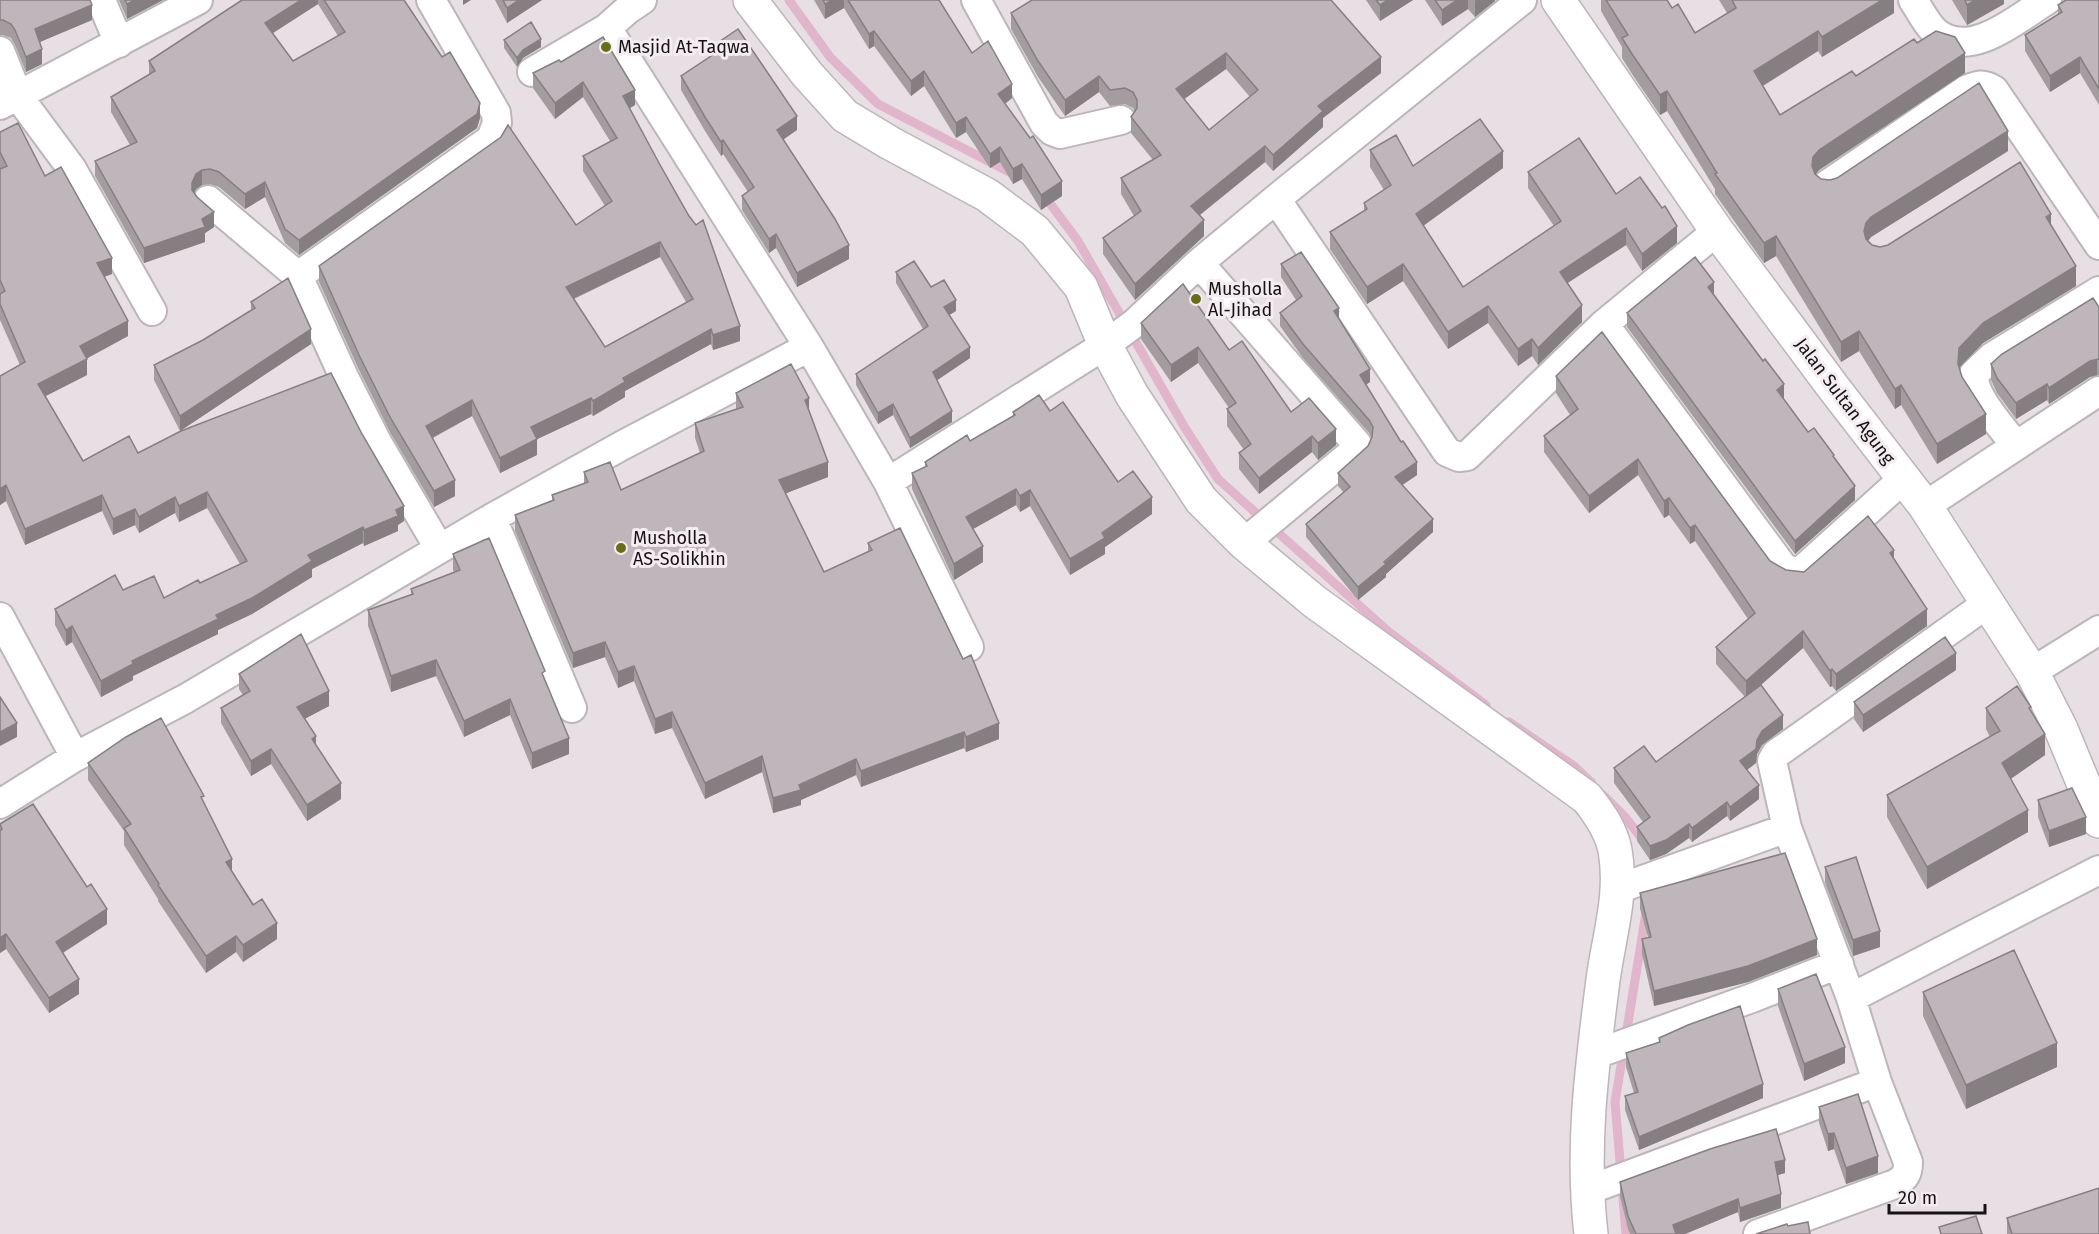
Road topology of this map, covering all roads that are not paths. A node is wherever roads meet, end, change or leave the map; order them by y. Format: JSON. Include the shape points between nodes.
{"nodes":[{"id":1,"x":101,"y":0,"type":"edge"},
{"id":2,"x":198,"y":0,"type":"edge"},
{"id":3,"x":431,"y":0,"type":"edge"},
{"id":4,"x":642,"y":0,"type":"edge"},
{"id":5,"x":750,"y":0,"type":"edge"},
{"id":6,"x":976,"y":0,"type":"edge"},
{"id":7,"x":1522,"y":0,"type":"edge"},
{"id":8,"x":1558,"y":0,"type":"edge"},
{"id":9,"x":1913,"y":0,"type":"edge"},
{"id":10,"x":2047,"y":0,"type":"edge"},
{"id":11,"x":607,"y":28,"type":"junction"},
{"id":12,"x":119,"y":43,"type":"junction"},
{"id":13,"x":0,"y":51,"type":"edge"},
{"id":14,"x":532,"y":72,"type":"edge"},
{"id":15,"x":9,"y":100,"type":"edge"},
{"id":16,"x":1121,"y":120,"type":"dead end"},
{"id":17,"x":1828,"y":184,"type":"edge"},
{"id":18,"x":1276,"y":199,"type":"junction"},
{"id":19,"x":208,"y":200,"type":"dead end"},
{"id":20,"x":1717,"y":231,"type":"junction"},
{"id":21,"x":2099,"y":244,"type":"edge"},
{"id":22,"x":1199,"y":262,"type":"junction"},
{"id":23,"x":298,"y":276,"type":"junction"},
{"id":24,"x":2099,"y":291,"type":"edge"},
{"id":25,"x":152,"y":311,"type":"dead end"},
{"id":26,"x":1604,"y":324,"type":"junction"},
{"id":27,"x":1120,"y":334,"type":"junction"},
{"id":28,"x":809,"y":347,"type":"junction"},
{"id":29,"x":2099,"y":391,"type":"edge"},
{"id":30,"x":2016,"y":446,"type":"junction"},
{"id":31,"x":1903,"y":479,"type":"junction"},
{"id":32,"x":888,"y":482,"type":"junction"},
{"id":33,"x":1925,"y":506,"type":"junction"},
{"id":34,"x":492,"y":518,"type":"junction"},
{"id":35,"x":1244,"y":543,"type":"junction"},
{"id":36,"x":439,"y":548,"type":"junction"},
{"id":37,"x":1988,"y":603,"type":"junction"},
{"id":38,"x":0,"y":617,"type":"edge"},
{"id":39,"x":2099,"y":630,"type":"edge"},
{"id":40,"x":969,"y":646,"type":"dead end"},
{"id":41,"x":2032,"y":672,"type":"junction"},
{"id":42,"x":572,"y":708,"type":"dead end"},
{"id":43,"x":75,"y":757,"type":"junction"},
{"id":44,"x":0,"y":804,"type":"edge"},
{"id":45,"x":2099,"y":821,"type":"edge"},
{"id":46,"x":1787,"y":828,"type":"junction"},
{"id":47,"x":2099,"y":870,"type":"edge"},
{"id":48,"x":1618,"y":889,"type":"junction"},
{"id":49,"x":1839,"y":964,"type":"junction"},
{"id":50,"x":1851,"y":998,"type":"junction"},
{"id":51,"x":1593,"y":1055,"type":"junction"},
{"id":52,"x":1878,"y":1082,"type":"junction"},
{"id":53,"x":1586,"y":1191,"type":"junction"},
{"id":54,"x":1591,"y":1234,"type":"edge"},
{"id":55,"x":1758,"y":1234,"type":"edge"}],
"edges":[{"from":1,"to":12,"type":"street"},
{"from":2,"to":12,"type":"street"},
{"from":3,"to":23,"type":"street","via":[[496,113],[495,131],[491,139]]},
{"from":4,"to":11,"type":"street"},
{"from":5,"to":27,"type":"street","via":[[845,116],[987,195],[1035,231]]},
{"from":6,"to":16,"type":"street","via":[[1052,131],[1060,134]]},
{"from":7,"to":18,"type":"street"},
{"from":8,"to":20,"type":"street","name":"Jalan Sultan Agung"},
{"from":9,"to":10,"type":"street","via":[[1936,33],[1952,41],[1972,43]]},
{"from":11,"to":14,"type":"street"},
{"from":11,"to":28,"type":"street"},
{"from":12,"to":15,"type":"street"},
{"from":13,"to":15,"type":"street"},
{"from":15,"to":25,"type":"street","via":[[72,169]]},
{"from":17,"to":21,"type":"street","via":[[1966,90],[1981,84],[1994,90],[2027,159]]},
{"from":18,"to":22,"type":"street"},
{"from":18,"to":26,"type":"street","via":[[1446,452],[1458,457],[1467,456]]},
{"from":19,"to":23,"type":"street"},
{"from":20,"to":26,"type":"street"},
{"from":20,"to":31,"type":"street","name":"Jalan Sultan Agung"},
{"from":22,"to":27,"type":"street"},
{"from":22,"to":35,"type":"street","via":[[1357,444],[1351,454]]},
{"from":23,"to":36,"type":"street","via":[[344,377]]},
{"from":24,"to":30,"type":"street","via":[[1992,357],[1974,374],[1977,393]]},
{"from":26,"to":31,"type":"street","via":[[1783,567],[1799,573]]},
{"from":27,"to":32,"type":"street"},
{"from":27,"to":35,"type":"street","via":[[1132,395],[1201,500]]},
{"from":28,"to":32,"type":"street"},
{"from":28,"to":34,"type":"street"},
{"from":29,"to":30,"type":"street"},
{"from":30,"to":33,"type":"street"},
{"from":31,"to":33,"type":"street","name":"Jalan Sultan Agung"},
{"from":32,"to":40,"type":"street"},
{"from":33,"to":37,"type":"street","name":"Jalan Sultan Agung"},
{"from":34,"to":36,"type":"street"},
{"from":34,"to":42,"type":"street"},
{"from":35,"to":48,"type":"street","via":[[1315,602],[1587,798],[1603,818],[1615,848]]},
{"from":36,"to":43,"type":"street","via":[[185,699]]},
{"from":37,"to":41,"type":"street","name":"Jalan Sultan Agung"},
{"from":37,"to":46,"type":"street","via":[[1776,754],[1772,761]]},
{"from":38,"to":43,"type":"street"},
{"from":39,"to":41,"type":"street"},
{"from":41,"to":45,"type":"street","name":"Jalan Sultan Agung","via":[[2061,729]]},
{"from":43,"to":44,"type":"street"},
{"from":46,"to":48,"type":"street"},
{"from":46,"to":49,"type":"street"},
{"from":47,"to":50,"type":"street"},
{"from":48,"to":51,"type":"street"},
{"from":49,"to":50,"type":"street"},
{"from":49,"to":51,"type":"street"},
{"from":50,"to":52,"type":"street"},
{"from":51,"to":53,"type":"street"},
{"from":52,"to":53,"type":"street"},
{"from":52,"to":55,"type":"street","via":[[1908,1162],[1904,1179]]},
{"from":53,"to":54,"type":"street"}]}
